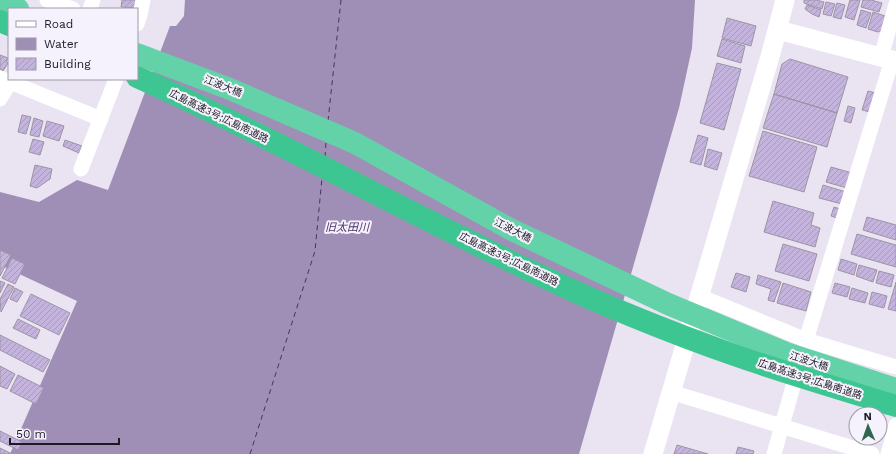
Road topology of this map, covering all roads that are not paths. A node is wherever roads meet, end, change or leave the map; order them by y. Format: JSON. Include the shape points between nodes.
{"nodes":[{"id":1,"x":47,"y":0,"type":"edge"},
{"id":2,"x":143,"y":0,"type":"edge"},
{"id":3,"x":785,"y":0,"type":"edge"},
{"id":4,"x":0,"y":2,"type":"edge"},
{"id":5,"x":896,"y":4,"type":"edge"},
{"id":6,"x":15,"y":8,"type":"edge"},
{"id":7,"x":70,"y":8,"type":"edge"},
{"id":8,"x":138,"y":21,"type":"edge"},
{"id":9,"x":778,"y":30,"type":"junction"},
{"id":10,"x":138,"y":54,"type":"edge"},
{"id":11,"x":890,"y":60,"type":"edge"},
{"id":12,"x":138,"y":77,"type":"edge"},
{"id":13,"x":5,"y":80,"type":"edge"},
{"id":14,"x":116,"y":80,"type":"edge"},
{"id":15,"x":0,"y":99,"type":"edge"},
{"id":16,"x":101,"y":119,"type":"junction"},
{"id":17,"x":82,"y":169,"type":"dead end"},
{"id":18,"x":699,"y":296,"type":"junction"},
{"id":19,"x":806,"y":340,"type":"junction"},
{"id":20,"x":896,"y":367,"type":"edge"},
{"id":21,"x":896,"y":389,"type":"edge"},
{"id":22,"x":671,"y":392,"type":"junction"},
{"id":23,"x":896,"y":406,"type":"edge"},
{"id":24,"x":782,"y":425,"type":"junction"},
{"id":25,"x":896,"y":425,"type":"edge"},
{"id":26,"x":653,"y":454,"type":"edge"},
{"id":27,"x":774,"y":454,"type":"edge"},
{"id":28,"x":872,"y":454,"type":"edge"},
{"id":29,"x":888,"y":454,"type":"edge"}],
"edges":[{"from":1,"to":7,"type":"street"},
{"from":2,"to":8,"type":"street"},
{"from":3,"to":9,"type":"street"},
{"from":4,"to":6,"type":"highway"},
{"from":5,"to":11,"type":"street"},
{"from":9,"to":11,"type":"street"},
{"from":9,"to":18,"type":"street"},
{"from":10,"to":21,"type":"highway","name":"江波大橋","via":[[230,89],[355,143],[510,229],[668,304],[786,353]]},
{"from":11,"to":19,"type":"street"},
{"from":12,"to":23,"type":"highway","name":"広島高速3号;広島南道路","via":[[558,284],[642,320],[738,356]]},
{"from":13,"to":15,"type":"street"},
{"from":13,"to":16,"type":"street"},
{"from":14,"to":16,"type":"street"},
{"from":16,"to":17,"type":"street"},
{"from":18,"to":19,"type":"street"},
{"from":18,"to":22,"type":"street"},
{"from":19,"to":20,"type":"street"},
{"from":19,"to":24,"type":"street"},
{"from":22,"to":24,"type":"street"},
{"from":22,"to":26,"type":"street"},
{"from":24,"to":27,"type":"street"},
{"from":24,"to":28,"type":"street"},
{"from":25,"to":29,"type":"street"}]}
